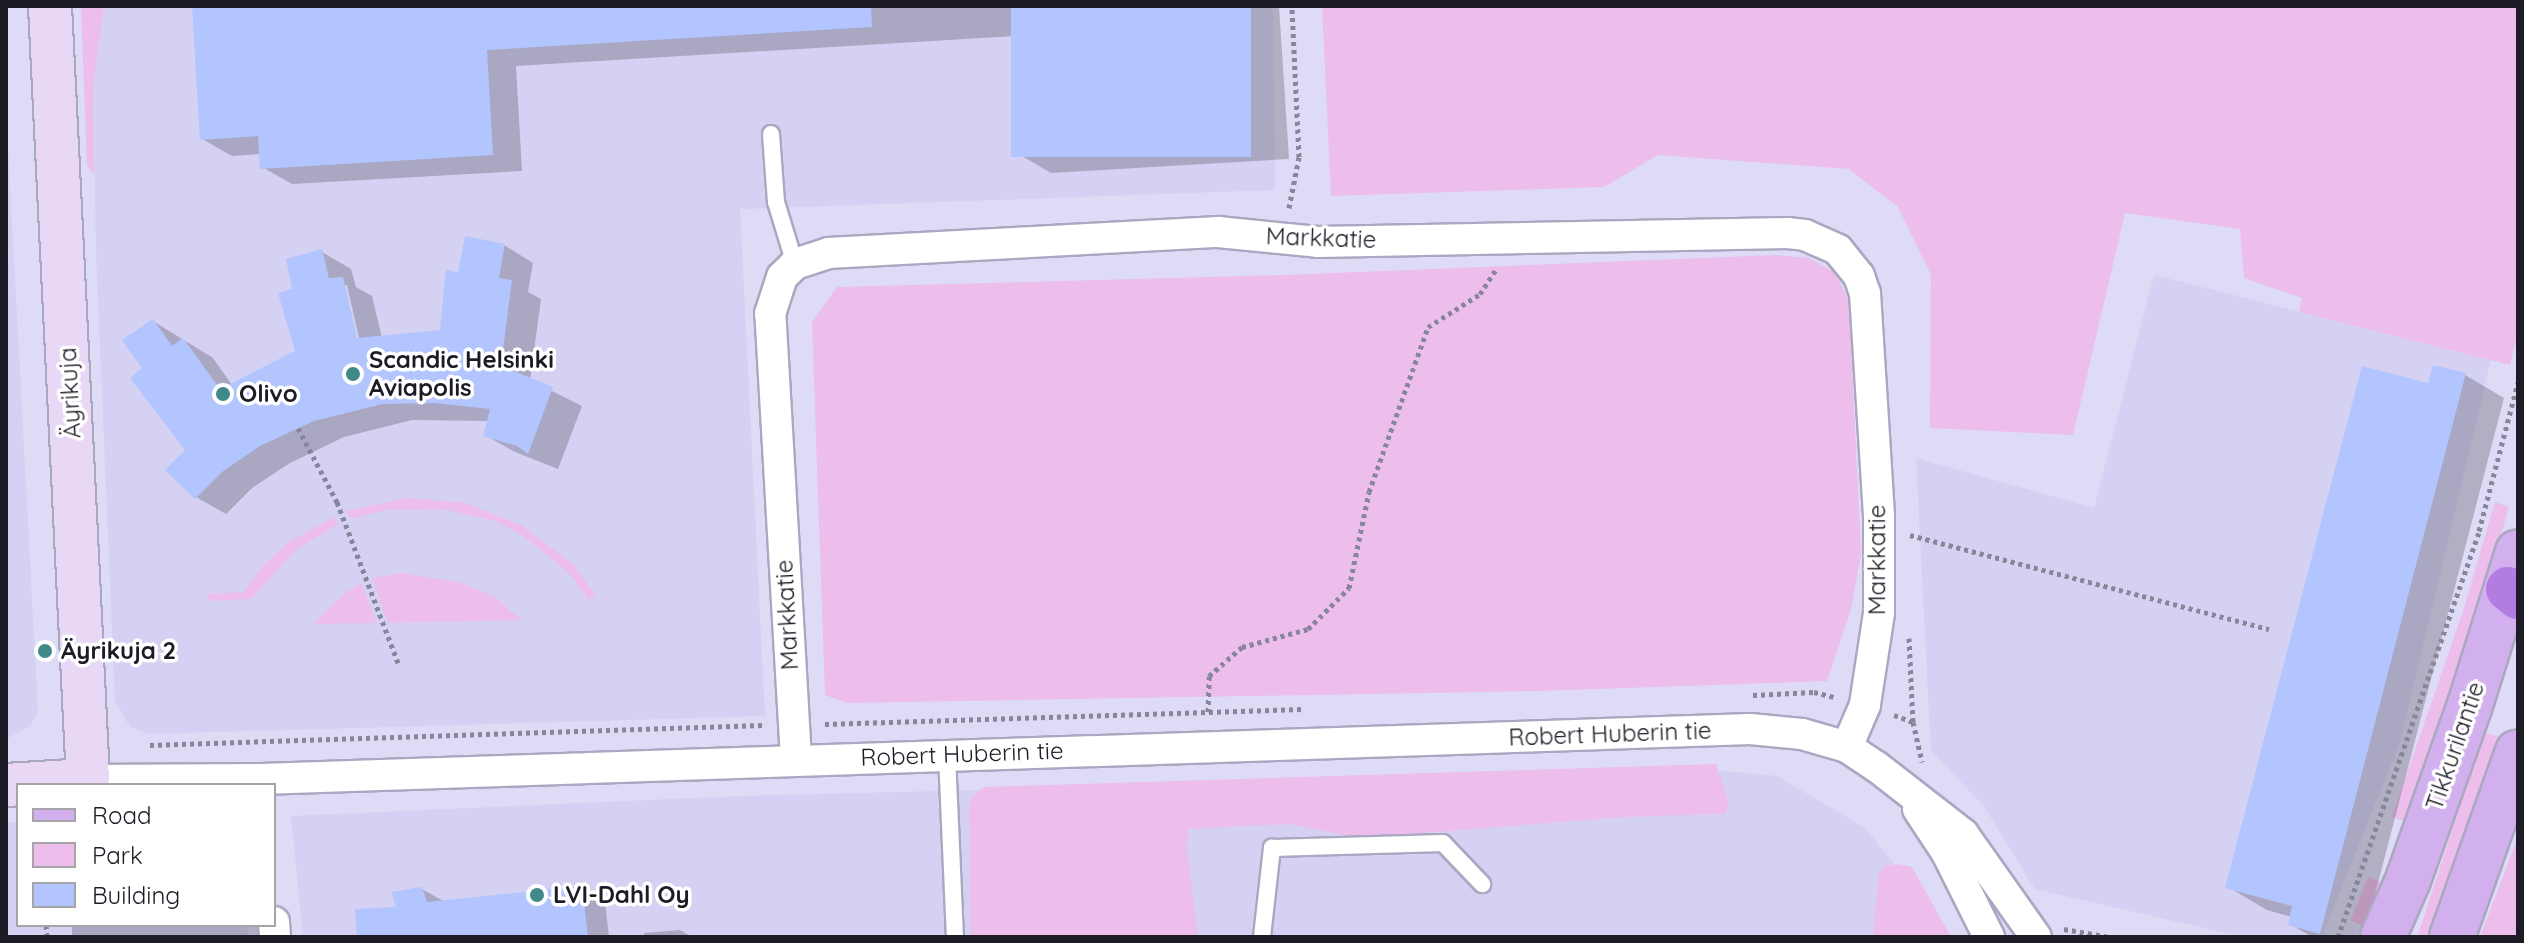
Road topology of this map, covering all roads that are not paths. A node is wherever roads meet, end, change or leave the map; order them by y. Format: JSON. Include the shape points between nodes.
{"nodes":[{"id":1,"x":50,"y":6,"type":"edge"},
{"id":2,"x":771,"y":134,"type":"dead end"},
{"id":3,"x":795,"y":264,"type":"junction"},
{"id":4,"x":2515,"y":582,"type":"edge"},
{"id":5,"x":1847,"y":747,"type":"junction"},
{"id":6,"x":2518,"y":752,"type":"edge"},
{"id":7,"x":947,"y":755,"type":"junction"},
{"id":8,"x":796,"y":759,"type":"junction"},
{"id":9,"x":88,"y":780,"type":"junction"},
{"id":10,"x":261,"y":782,"type":"edge"},
{"id":11,"x":39,"y":783,"type":"edge"},
{"id":12,"x":1904,"y":787,"type":"junction"},
{"id":13,"x":1482,"y":884,"type":"dead end"},
{"id":14,"x":2045,"y":932,"type":"edge"},
{"id":15,"x":955,"y":937,"type":"edge"},
{"id":16,"x":1262,"y":937,"type":"edge"},
{"id":17,"x":1989,"y":937,"type":"edge"},
{"id":18,"x":2383,"y":937,"type":"edge"},
{"id":19,"x":2452,"y":937,"type":"edge"}],
"edges":[{"from":1,"to":9,"type":"street","name":"Äyrikuja"},
{"from":2,"to":3,"type":"lane","via":[[776,202]]},
{"from":3,"to":5,"type":"street","name":"Markkatie","via":[[828,253],[1218,232],[1318,242],[1787,233],[1838,250],[1859,276],[1868,312],[1879,516],[1879,613],[1865,705]]},
{"from":3,"to":8,"type":"street","name":"Markkatie","via":[[775,292],[770,314]]},
{"from":4,"to":18,"type":"main road","name":"Tikkurilantie"},
{"from":5,"to":7,"type":"street","name":"Robert Huberin tie","via":[[1802,734],[1750,729]]},
{"from":5,"to":12,"type":"street","name":"Robert Huberin tie"},
{"from":6,"to":19,"type":"main road"},
{"from":7,"to":8,"type":"street","name":"Robert Huberin tie"},
{"from":7,"to":15,"type":"lane"},
{"from":8,"to":10,"type":"street","name":"Robert Huberin tie"},
{"from":9,"to":10,"type":"street","name":"Robert Huberin tie"},
{"from":9,"to":11,"type":"street","name":"Robert Huberin tie"},
{"from":12,"to":14,"type":"street","name":"Robert Huberin tie","via":[[1963,834]]},
{"from":12,"to":17,"type":"street","name":"Robert Huberin tie","via":[[1947,853]]},
{"from":13,"to":16,"type":"lane","via":[[1443,843],[1272,848]]}]}
